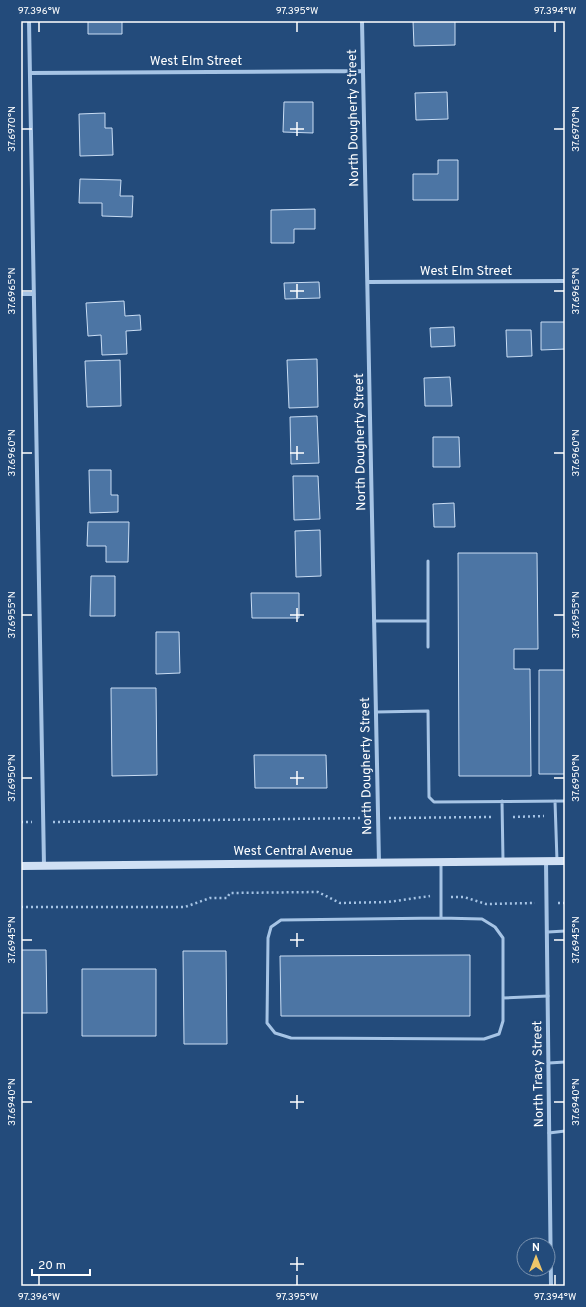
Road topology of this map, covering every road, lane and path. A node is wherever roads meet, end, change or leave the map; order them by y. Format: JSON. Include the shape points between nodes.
{"nodes":[{"id":1,"x":29,"y":21,"type":"edge"},
{"id":2,"x":362,"y":21,"type":"edge"},
{"id":3,"x":363,"y":71,"type":"junction"},
{"id":4,"x":30,"y":73,"type":"junction"},
{"id":5,"x":565,"y":281,"type":"edge"},
{"id":6,"x":368,"y":282,"type":"junction"},
{"id":7,"x":21,"y":294,"type":"edge"},
{"id":8,"x":34,"y":294,"type":"junction"},
{"id":9,"x":428,"y":561,"type":"dead end"},
{"id":10,"x":374,"y":621,"type":"junction"},
{"id":11,"x":428,"y":621,"type":"junction"},
{"id":12,"x":428,"y":647,"type":"dead end"},
{"id":13,"x":376,"y":712,"type":"junction"},
{"id":14,"x":502,"y":801,"type":"junction"},
{"id":15,"x":555,"y":801,"type":"junction"},
{"id":16,"x":565,"y":801,"type":"edge"},
{"id":17,"x":556,"y":816,"type":"junction"},
{"id":18,"x":502,"y":817,"type":"junction"},
{"id":19,"x":378,"y":818,"type":"junction"},
{"id":20,"x":21,"y":822,"type":"edge"},
{"id":21,"x":44,"y":822,"type":"junction"},
{"id":22,"x":546,"y":861,"type":"junction"},
{"id":23,"x":561,"y":861,"type":"edge"},
{"id":24,"x":442,"y":862,"type":"junction"},
{"id":25,"x":503,"y":862,"type":"junction"},
{"id":26,"x":379,"y":863,"type":"junction"},
{"id":27,"x":21,"y":866,"type":"edge"},
{"id":28,"x":44,"y":866,"type":"junction"},
{"id":29,"x":441,"y":896,"type":"junction"},
{"id":30,"x":547,"y":903,"type":"junction"},
{"id":31,"x":565,"y":903,"type":"edge"},
{"id":32,"x":21,"y":907,"type":"edge"},
{"id":33,"x":441,"y":918,"type":"junction"},
{"id":34,"x":565,"y":931,"type":"edge"},
{"id":35,"x":548,"y":932,"type":"junction"},
{"id":36,"x":548,"y":996,"type":"junction"},
{"id":37,"x":503,"y":998,"type":"junction"},
{"id":38,"x":549,"y":1062,"type":"junction"},
{"id":39,"x":565,"y":1062,"type":"edge"},
{"id":40,"x":565,"y":1131,"type":"edge"},
{"id":41,"x":550,"y":1133,"type":"junction"},
{"id":42,"x":551,"y":1286,"type":"edge"}],
"edges":[{"from":1,"to":4,"type":"street"},
{"from":2,"to":3,"type":"street","name":"North Dougherty Street"},
{"from":3,"to":4,"type":"street","name":"West Elm Street"},
{"from":3,"to":6,"type":"street","name":"North Dougherty Street"},
{"from":4,"to":8,"type":"street"},
{"from":5,"to":6,"type":"street","name":"West Elm Street"},
{"from":6,"to":10,"type":"street","name":"North Dougherty Street"},
{"from":7,"to":8,"type":"street"},
{"from":8,"to":21,"type":"street"},
{"from":9,"to":11,"type":"lane"},
{"from":10,"to":11,"type":"lane"},
{"from":10,"to":13,"type":"street","name":"North Dougherty Street"},
{"from":11,"to":12,"type":"lane"},
{"from":13,"to":14,"type":"lane","via":[[428,712],[429,797],[434,802]]},
{"from":13,"to":19,"type":"street","name":"North Dougherty Street"},
{"from":14,"to":15,"type":"lane"},
{"from":14,"to":18,"type":"lane"},
{"from":15,"to":16,"type":"lane"},
{"from":15,"to":17,"type":"lane"},
{"from":17,"to":18,"type":"path"},
{"from":17,"to":23,"type":"lane"},
{"from":18,"to":19,"type":"path"},
{"from":18,"to":25,"type":"lane"},
{"from":19,"to":21,"type":"path"},
{"from":19,"to":26,"type":"street","name":"North Dougherty Street"},
{"from":20,"to":21,"type":"path"},
{"from":21,"to":28,"type":"street"},
{"from":22,"to":23,"type":"main road","name":"West Central Avenue"},
{"from":22,"to":25,"type":"main road","name":"West Central Avenue"},
{"from":22,"to":30,"type":"street","name":"North Tracy Street"},
{"from":24,"to":25,"type":"main road","name":"West Central Avenue"},
{"from":24,"to":26,"type":"main road","name":"West Central Avenue"},
{"from":24,"to":29,"type":"lane"},
{"from":26,"to":28,"type":"main road","name":"West Central Avenue"},
{"from":27,"to":28,"type":"main road","name":"West Central Avenue"},
{"from":29,"to":30,"type":"path","via":[[464,897],[486,904]]},
{"from":29,"to":32,"type":"path","via":[[388,902],[340,903],[318,892],[230,892],[227,898],[210,898],[185,907]]},
{"from":29,"to":33,"type":"lane"},
{"from":30,"to":31,"type":"path"},
{"from":30,"to":35,"type":"street","name":"North Tracy Street"},
{"from":33,"to":37,"type":"lane","via":[[482,919],[495,927],[503,938]]},
{"from":33,"to":37,"type":"lane","via":[[281,920],[271,927],[268,938],[267,1023],[275,1033],[291,1038],[484,1038],[499,1034],[503,1021]]},
{"from":34,"to":35,"type":"lane"},
{"from":35,"to":36,"type":"street","name":"North Tracy Street"},
{"from":36,"to":37,"type":"lane"},
{"from":36,"to":38,"type":"street","name":"North Tracy Street"},
{"from":38,"to":39,"type":"lane"},
{"from":38,"to":41,"type":"street","name":"North Tracy Street"},
{"from":40,"to":41,"type":"lane"},
{"from":41,"to":42,"type":"street","name":"North Tracy Street"}]}
